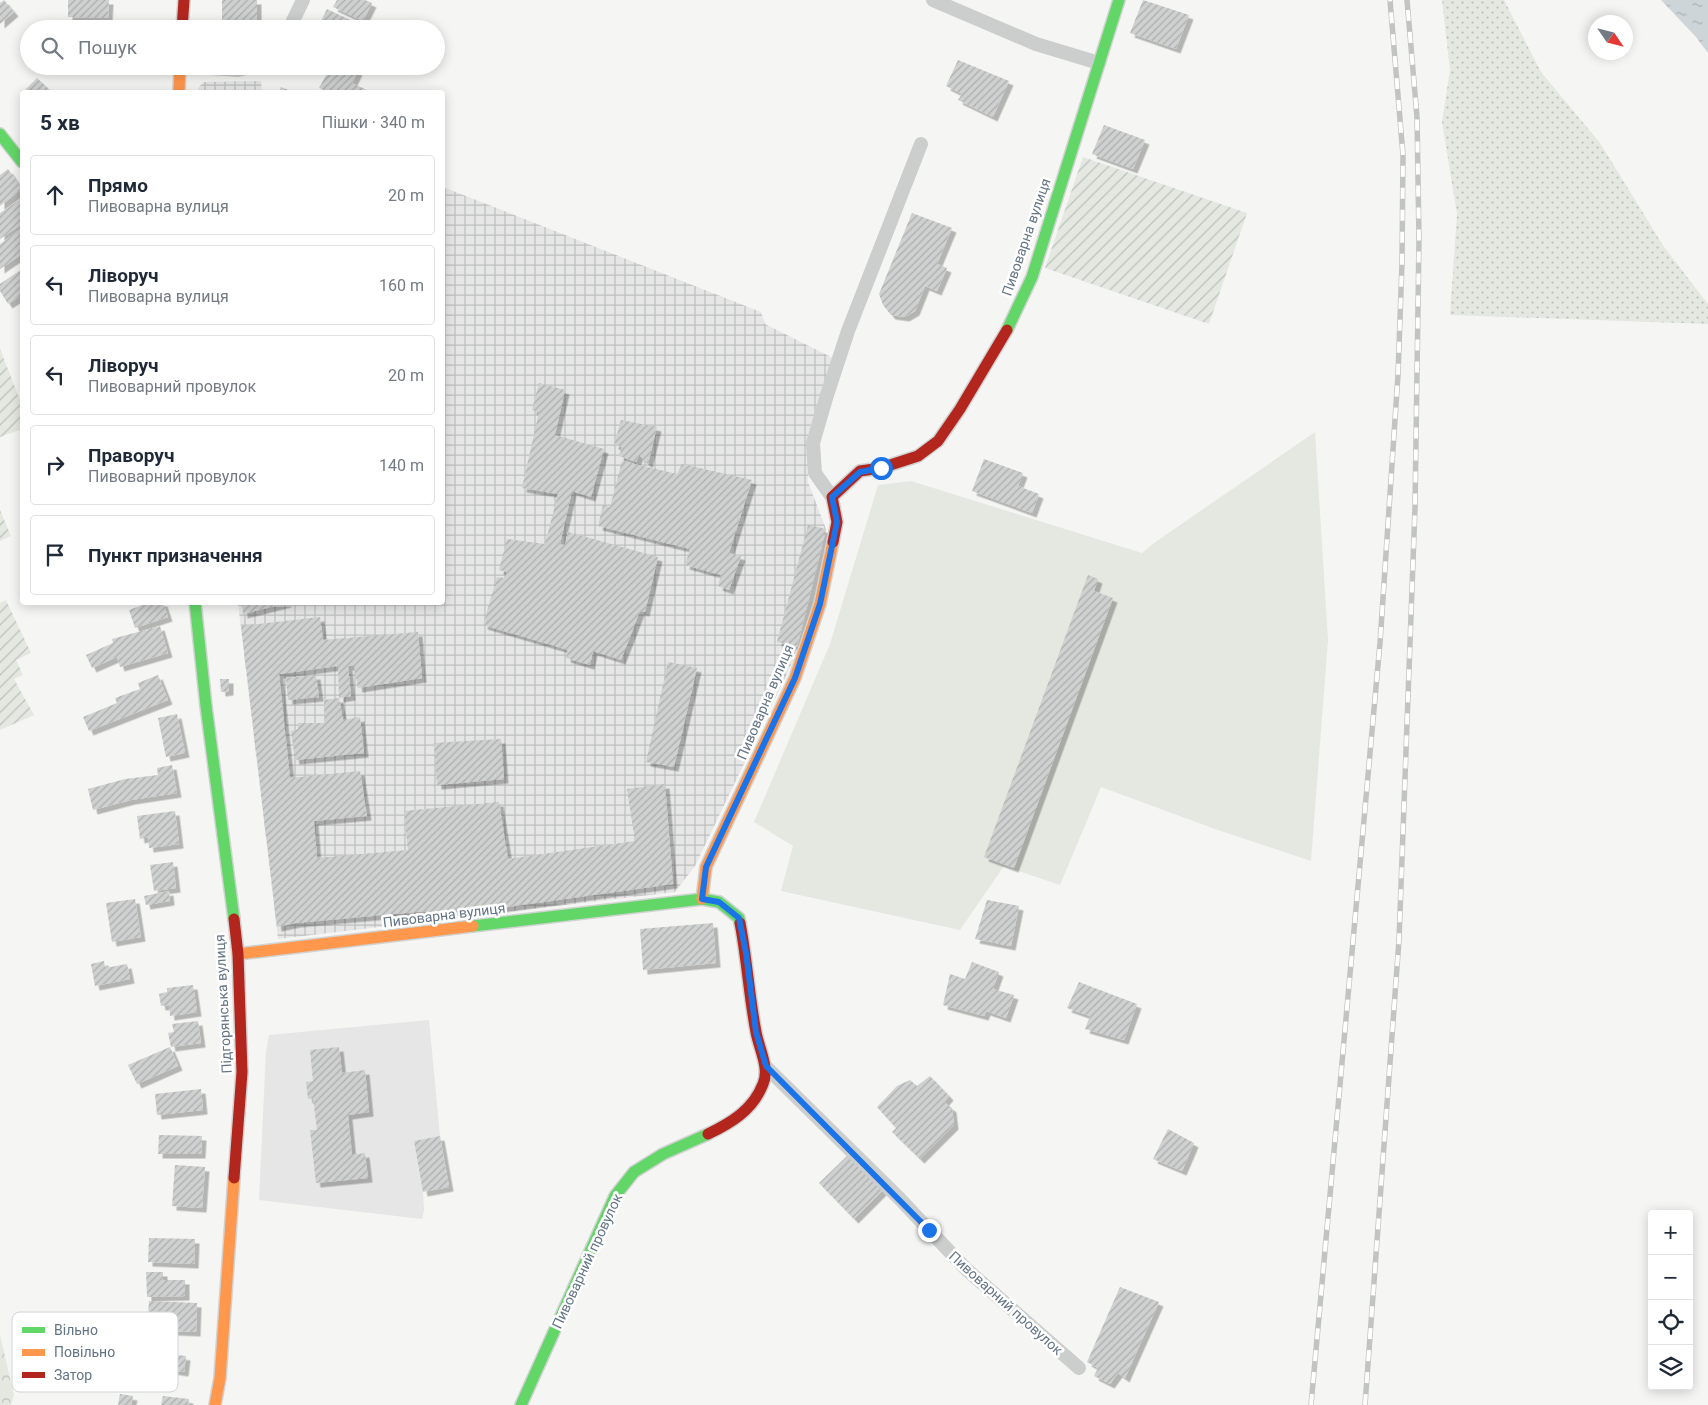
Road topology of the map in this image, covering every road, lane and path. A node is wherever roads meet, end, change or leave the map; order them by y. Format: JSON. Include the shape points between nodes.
{"nodes":[{"id":1,"x":184,"y":0,"type":"edge"},
{"id":2,"x":303,"y":0,"type":"edge"},
{"id":3,"x":933,"y":0,"type":"edge"},
{"id":4,"x":1119,"y":0,"type":"edge"},
{"id":5,"x":183,"y":20,"type":"edge"},
{"id":6,"x":293,"y":20,"type":"edge"},
{"id":7,"x":1099,"y":63,"type":"junction"},
{"id":8,"x":180,"y":75,"type":"edge"},
{"id":9,"x":179,"y":90,"type":"edge"},
{"id":10,"x":0,"y":134,"type":"edge"},
{"id":11,"x":921,"y":144,"type":"dead end"},
{"id":12,"x":20,"y":159,"type":"edge"},
{"id":13,"x":832,"y":497,"type":"junction"},
{"id":14,"x":195,"y":605,"type":"edge"},
{"id":15,"x":702,"y":899,"type":"junction"},
{"id":16,"x":238,"y":954,"type":"junction"},
{"id":17,"x":766,"y":1066,"type":"junction"},
{"id":18,"x":1078,"y":1368,"type":"dead end"},
{"id":19,"x":215,"y":1405,"type":"edge"},
{"id":20,"x":521,"y":1405,"type":"edge"}],
"edges":[{"from":1,"to":5,"type":"street"},
{"from":2,"to":6,"type":"street"},
{"from":3,"to":7,"type":"street","via":[[1036,44]]},
{"from":4,"to":7,"type":"street","name":"Пивоварна вулиця"},
{"from":7,"to":13,"type":"street","name":"Пивоварна вулиця","via":[[1032,276],[1002,340],[960,409],[938,441],[918,456],[860,472]]},
{"from":8,"to":9,"type":"street"},
{"from":10,"to":12,"type":"street"},
{"from":11,"to":13,"type":"street","via":[[848,331],[813,443],[815,473]]},
{"from":13,"to":15,"type":"street","name":"Пивоварна вулиця","via":[[837,522],[820,604],[795,678],[706,867]]},
{"from":14,"to":16,"type":"street","name":"Підгорянська вулиця"},
{"from":15,"to":16,"type":"street","name":"Пивоварна вулиця"},
{"from":15,"to":17,"type":"street","name":"Пивоварний провулок","via":[[719,902],[739,918],[756,1032]]},
{"from":16,"to":19,"type":"street","name":"Підгорянська вулиця","via":[[242,1072],[220,1378]]},
{"from":17,"to":18,"type":"street","name":"Пивоварний провулок","via":[[966,1269]]},
{"from":17,"to":20,"type":"street","name":"Пивоварний провулок","via":[[764,1083],[752,1105],[729,1124],[663,1154],[634,1172],[615,1196]]}]}
